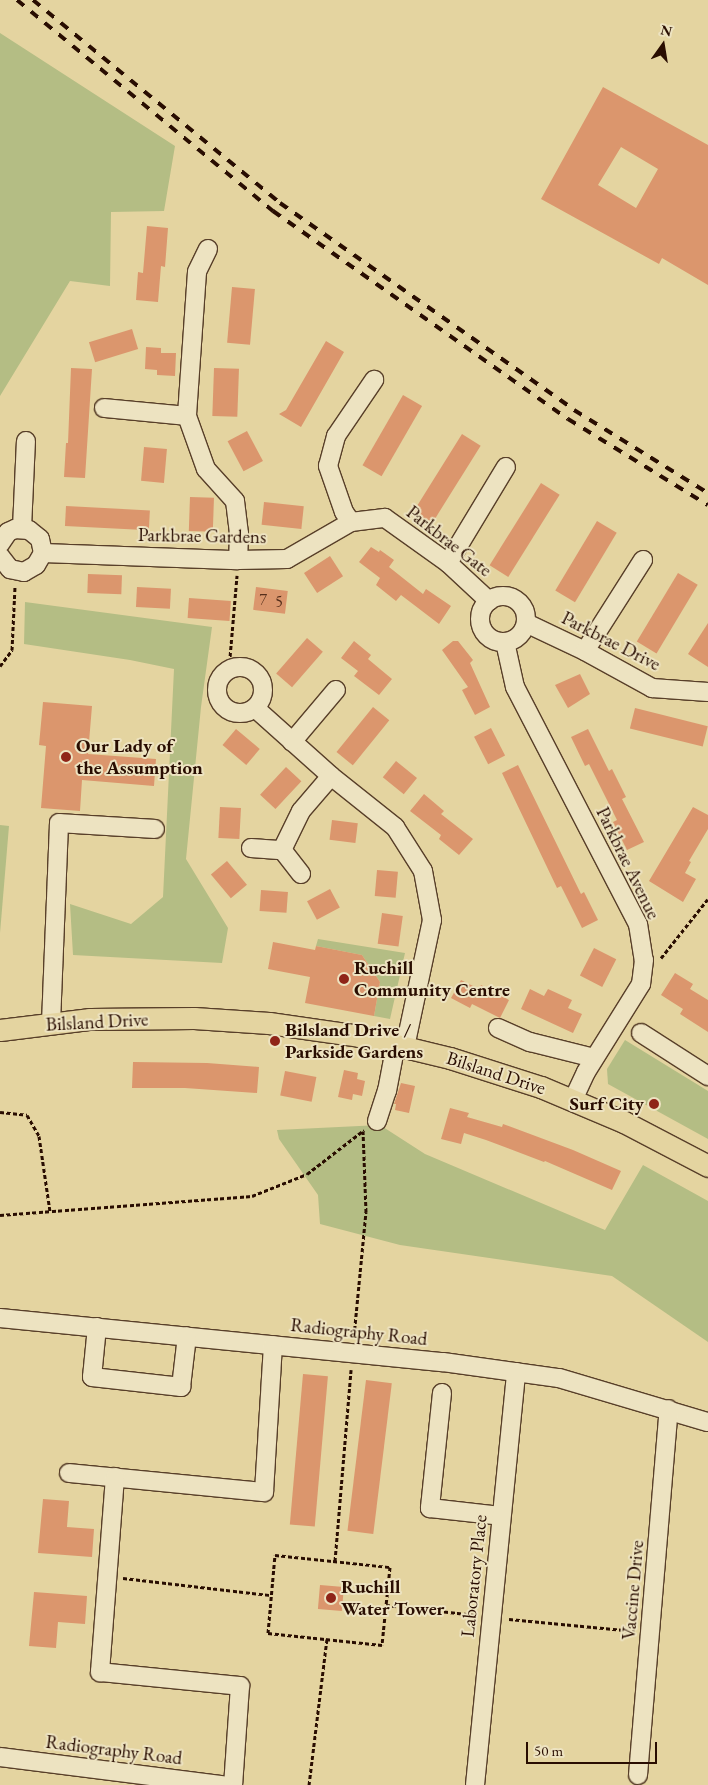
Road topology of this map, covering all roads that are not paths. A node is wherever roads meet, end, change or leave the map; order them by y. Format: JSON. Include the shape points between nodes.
{"nodes":[{"id":1,"x":208,"y":249,"type":"dead end"},
{"id":2,"x":374,"y":380,"type":"dead end"},
{"id":3,"x":104,"y":408,"type":"dead end"},
{"id":4,"x":187,"y":416,"type":"junction"},
{"id":5,"x":26,"y":440,"type":"dead end"},
{"id":6,"x":506,"y":467,"type":"dead end"},
{"id":7,"x":351,"y":522,"type":"junction"},
{"id":8,"x":22,"y":528,"type":"junction"},
{"id":9,"x":0,"y":544,"type":"edge"},
{"id":10,"x":43,"y":552,"type":"junction"},
{"id":11,"x":0,"y":556,"type":"edge"},
{"id":12,"x":238,"y":560,"type":"junction"},
{"id":13,"x":643,"y":560,"type":"dead end"},
{"id":14,"x":448,"y":563,"type":"junction"},
{"id":15,"x":489,"y":601,"type":"junction"},
{"id":16,"x":526,"y":623,"type":"junction"},
{"id":17,"x":505,"y":642,"type":"junction"},
{"id":18,"x":585,"y":651,"type":"junction"},
{"id":19,"x":336,"y":690,"type":"dead end"},
{"id":20,"x":708,"y":692,"type":"edge"},
{"id":21,"x":255,"y":708,"type":"junction"},
{"id":22,"x":292,"y":742,"type":"junction"},
{"id":23,"x":331,"y":776,"type":"junction"},
{"id":24,"x":155,"y":829,"type":"dead end"},
{"id":25,"x":251,"y":848,"type":"dead end"},
{"id":26,"x":282,"y":850,"type":"junction"},
{"id":27,"x":301,"y":874,"type":"dead end"},
{"id":28,"x":50,"y":1023,"type":"junction"},
{"id":29,"x":498,"y":1028,"type":"dead end"},
{"id":30,"x":0,"y":1030,"type":"edge"},
{"id":31,"x":641,"y":1033,"type":"dead end"},
{"id":32,"x":401,"y":1046,"type":"junction"},
{"id":33,"x":594,"y":1058,"type":"junction"},
{"id":34,"x":708,"y":1076,"type":"edge"},
{"id":35,"x":573,"y":1100,"type":"junction"},
{"id":36,"x":368,"y":1124,"type":"road end"},
{"id":37,"x":708,"y":1166,"type":"edge"},
{"id":38,"x":0,"y":1318,"type":"edge"},
{"id":39,"x":97,"y":1327,"type":"junction"},
{"id":40,"x":187,"y":1336,"type":"junction"},
{"id":41,"x":273,"y":1345,"type":"junction"},
{"id":42,"x":516,"y":1372,"type":"junction"},
{"id":43,"x":442,"y":1393,"type":"dead end"},
{"id":44,"x":669,"y":1409,"type":"junction"},
{"id":45,"x":708,"y":1422,"type":"edge"},
{"id":46,"x":69,"y":1473,"type":"dead end"},
{"id":47,"x":115,"y":1477,"type":"junction"},
{"id":48,"x":501,"y":1516,"type":"junction"},
{"id":49,"x":0,"y":1757,"type":"edge"},
{"id":50,"x":638,"y":1775,"type":"dead end"},
{"id":51,"x":130,"y":1779,"type":"edge"},
{"id":52,"x":223,"y":1785,"type":"edge"},
{"id":53,"x":233,"y":1785,"type":"edge"},
{"id":54,"x":475,"y":1785,"type":"edge"}],
"edges":[{"from":1,"to":4,"type":"street","via":[[197,272]]},
{"from":2,"to":7,"type":"street","via":[[336,436],[328,466],[344,512]]},
{"from":3,"to":4,"type":"street"},
{"from":4,"to":12,"type":"street","via":[[206,469],[235,501]]},
{"from":5,"to":8,"type":"street"},
{"from":6,"to":14,"type":"street"},
{"from":7,"to":12,"type":"street","name":"Parkbrae Gardens","via":[[286,559]]},
{"from":7,"to":14,"type":"street","name":"Parkbrae Gate","via":[[385,518]]},
{"from":8,"to":9,"type":"street","via":[[8,532]]},
{"from":8,"to":10,"type":"street","via":[[40,539]]},
{"from":10,"to":11,"type":"street","via":[[36,566],[24,572],[4,564]]},
{"from":10,"to":12,"type":"street","name":"Parkbrae Gardens"},
{"from":13,"to":18,"type":"street"},
{"from":14,"to":15,"type":"street","name":"Parkbrae Gate"},
{"from":15,"to":16,"type":"street","via":[[512,597],[524,608]]},
{"from":15,"to":17,"type":"street","via":[[480,613],[481,628],[490,639]]},
{"from":16,"to":17,"type":"street","via":[[519,636]]},
{"from":16,"to":18,"type":"street","name":"Parkbrae Drive"},
{"from":17,"to":33,"type":"street","name":"Parkbrae Avenue","via":[[515,687],[638,924],[644,960],[641,984]]},
{"from":18,"to":20,"type":"street","name":"Parkbrae Drive","via":[[652,688]]},
{"from":19,"to":22,"type":"street"},
{"from":21,"to":21,"type":"street","via":[[247,712],[235,711],[221,702],[218,684],[229,669],[242,667],[254,671],[261,680],[262,700]]},
{"from":21,"to":22,"type":"street"},
{"from":22,"to":23,"type":"street"},
{"from":23,"to":26,"type":"street","via":[[301,811]]},
{"from":23,"to":32,"type":"street","via":[[395,827],[424,871],[432,920]]},
{"from":24,"to":28,"type":"street","via":[[59,823]]},
{"from":25,"to":26,"type":"street"},
{"from":26,"to":27,"type":"street"},
{"from":28,"to":30,"type":"main road","name":"Bilsland Drive"},
{"from":28,"to":32,"type":"main road","name":"Bilsland Drive","via":[[119,1018],[240,1020],[335,1032]]},
{"from":29,"to":33,"type":"street","via":[[530,1042]]},
{"from":31,"to":34,"type":"street"},
{"from":32,"to":35,"type":"main road","name":"Bilsland Drive","via":[[498,1072]]},
{"from":32,"to":36,"type":"street","via":[[387,1091]]},
{"from":33,"to":35,"type":"street","name":"Parkbrae Avenue"},
{"from":35,"to":37,"type":"main road","name":"Bilsland Drive","via":[[647,1133]]},
{"from":38,"to":39,"type":"street","name":"Radiography Road"},
{"from":39,"to":40,"type":"street","name":"Radiography Road"},
{"from":39,"to":40,"type":"street","via":[[92,1377],[100,1378],[181,1386]]},
{"from":40,"to":41,"type":"street","name":"Radiography Road"},
{"from":41,"to":42,"type":"street","name":"Radiography Road"},
{"from":41,"to":47,"type":"street","via":[[264,1492]]},
{"from":42,"to":44,"type":"street","name":"Radiography Road","via":[[559,1378]]},
{"from":42,"to":48,"type":"street","name":"Laboratory Place"},
{"from":43,"to":48,"type":"street","via":[[430,1508]]},
{"from":44,"to":45,"type":"street","name":"Radiography Road"},
{"from":44,"to":50,"type":"street","name":"Vaccine Drive"},
{"from":46,"to":47,"type":"street"},
{"from":47,"to":53,"type":"street","via":[[100,1672],[240,1686]]},
{"from":48,"to":54,"type":"street","name":"Laboratory Place"},
{"from":49,"to":51,"type":"street","name":"Radiography Road"},
{"from":51,"to":52,"type":"street","name":"Radiography Road"}]}
